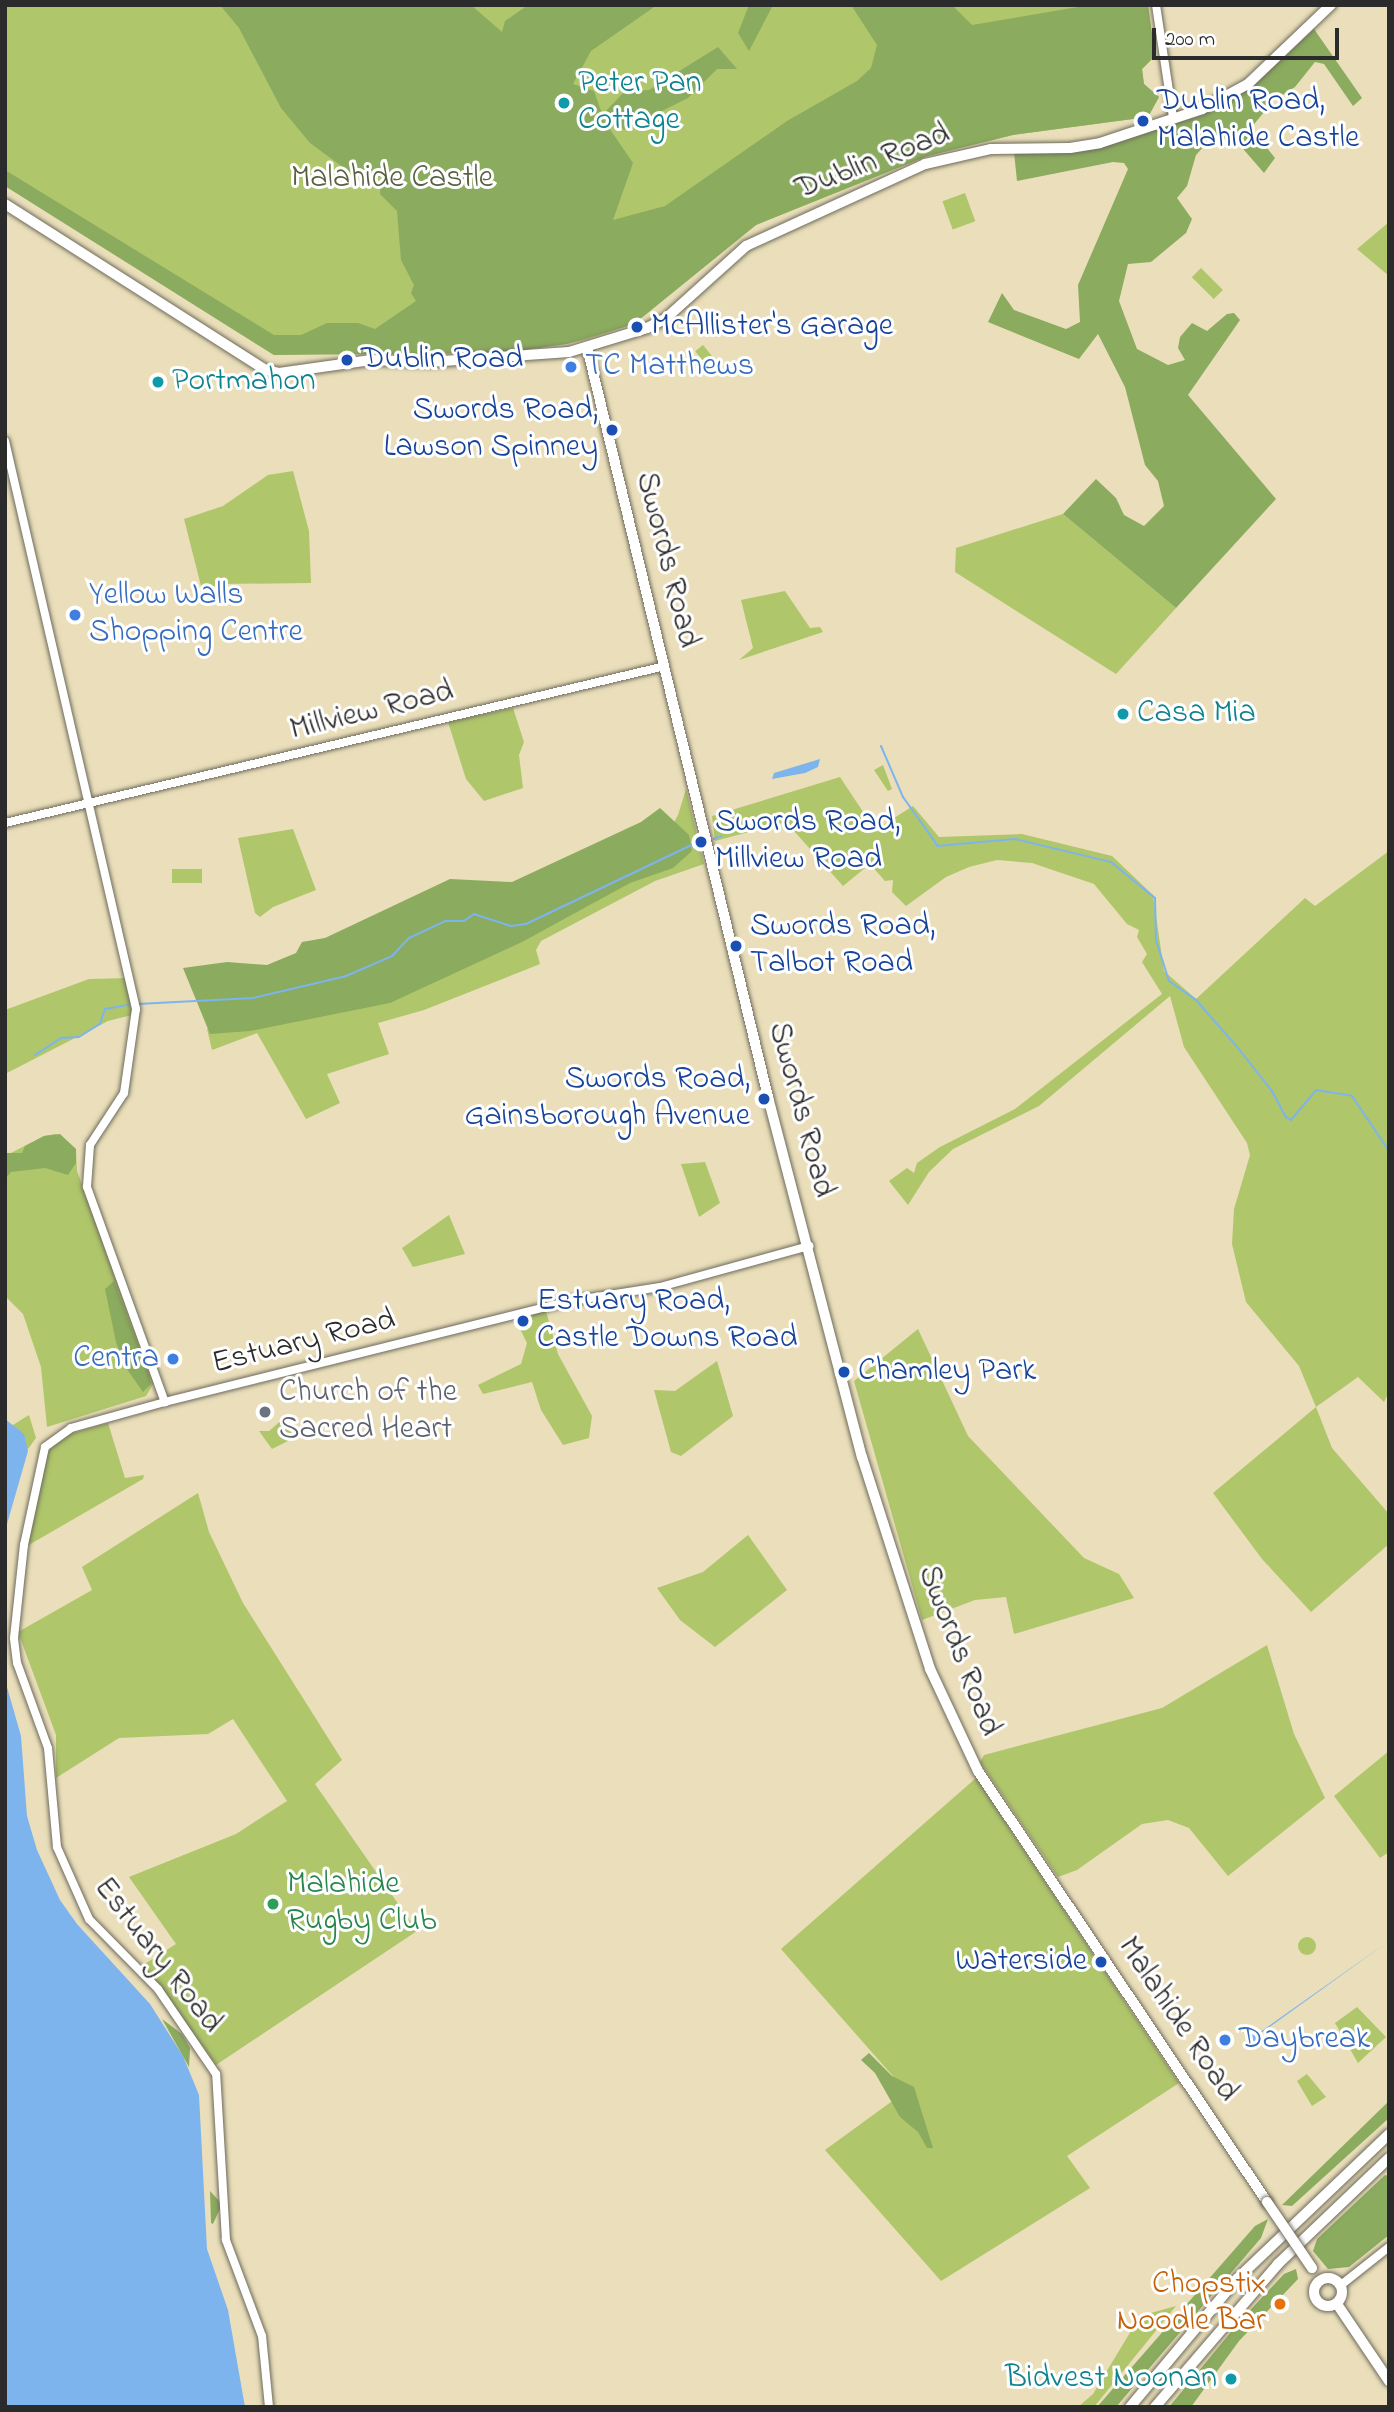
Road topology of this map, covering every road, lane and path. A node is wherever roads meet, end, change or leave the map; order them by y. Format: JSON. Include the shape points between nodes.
{"nodes":[{"id":1,"x":1156,"y":5,"type":"edge"},
{"id":2,"x":1331,"y":5,"type":"edge"},
{"id":3,"x":1173,"y":117,"type":"junction"},
{"id":4,"x":5,"y":204,"type":"edge"},
{"id":5,"x":587,"y":347,"type":"junction"},
{"id":6,"x":5,"y":441,"type":"edge"},
{"id":7,"x":664,"y":666,"type":"junction"},
{"id":8,"x":90,"y":805,"type":"junction"},
{"id":9,"x":5,"y":824,"type":"edge"},
{"id":10,"x":809,"y":1245,"type":"junction"},
{"id":11,"x":165,"y":1402,"type":"junction"},
{"id":12,"x":989,"y":1789,"type":"joint"},
{"id":13,"x":1389,"y":2134,"type":"edge"},
{"id":14,"x":1389,"y":2158,"type":"edge"},
{"id":15,"x":1389,"y":2246,"type":"edge"},
{"id":16,"x":1322,"y":2279,"type":"junction"},
{"id":17,"x":1341,"y":2285,"type":"junction"},
{"id":18,"x":1337,"y":2304,"type":"junction"},
{"id":19,"x":1389,"y":2381,"type":"edge"},
{"id":20,"x":268,"y":2407,"type":"edge"},
{"id":21,"x":1130,"y":2407,"type":"edge"},
{"id":22,"x":1155,"y":2407,"type":"edge"}],
"edges":[{"from":1,"to":3,"type":"street"},
{"from":2,"to":3,"type":"main road","via":[[1248,84],[1202,109]]},
{"from":3,"to":5,"type":"main road","name":"Dublin Road","via":[[1084,146],[991,149],[925,164],[767,233],[729,257],[665,319]]},
{"from":4,"to":5,"type":"main road","name":"Dublin Road","via":[[266,370],[287,372],[372,360],[522,358]]},
{"from":5,"to":7,"type":"main road","name":"Swords Road"},
{"from":6,"to":8,"type":"street"},
{"from":7,"to":8,"type":"street","name":"Millview Road"},
{"from":7,"to":10,"type":"main road","name":"Swords Road"},
{"from":8,"to":9,"type":"street","name":"Millview Road"},
{"from":8,"to":11,"type":"street","via":[[135,1004],[124,1093],[90,1145],[85,1171]]},
{"from":10,"to":11,"type":"street","name":"Estuary Road","via":[[660,1287],[571,1301]]},
{"from":10,"to":12,"type":"main road","name":"Swords Road","via":[[862,1457],[922,1646],[957,1733]]},
{"from":11,"to":20,"type":"street","name":"Estuary Road","via":[[71,1428],[45,1447],[23,1551],[15,1650],[45,1736],[52,1826],[79,1902],[97,1928],[172,2006],[216,2074],[226,2240],[262,2336]]},
{"from":12,"to":16,"type":"main road","name":"Malahide Road","bridge":true},
{"from":13,"to":21,"type":"highway","via":[[1237,2279]]},
{"from":14,"to":22,"type":"highway","via":[[1278,2264]]},
{"from":15,"to":17,"type":"street"},
{"from":16,"to":17,"type":"main road","via":[[1334,2279]]},
{"from":16,"to":18,"type":"main road","via":[[1314,2289],[1317,2301]]},
{"from":17,"to":18,"type":"main road"},
{"from":18,"to":19,"type":"main road"}]}
